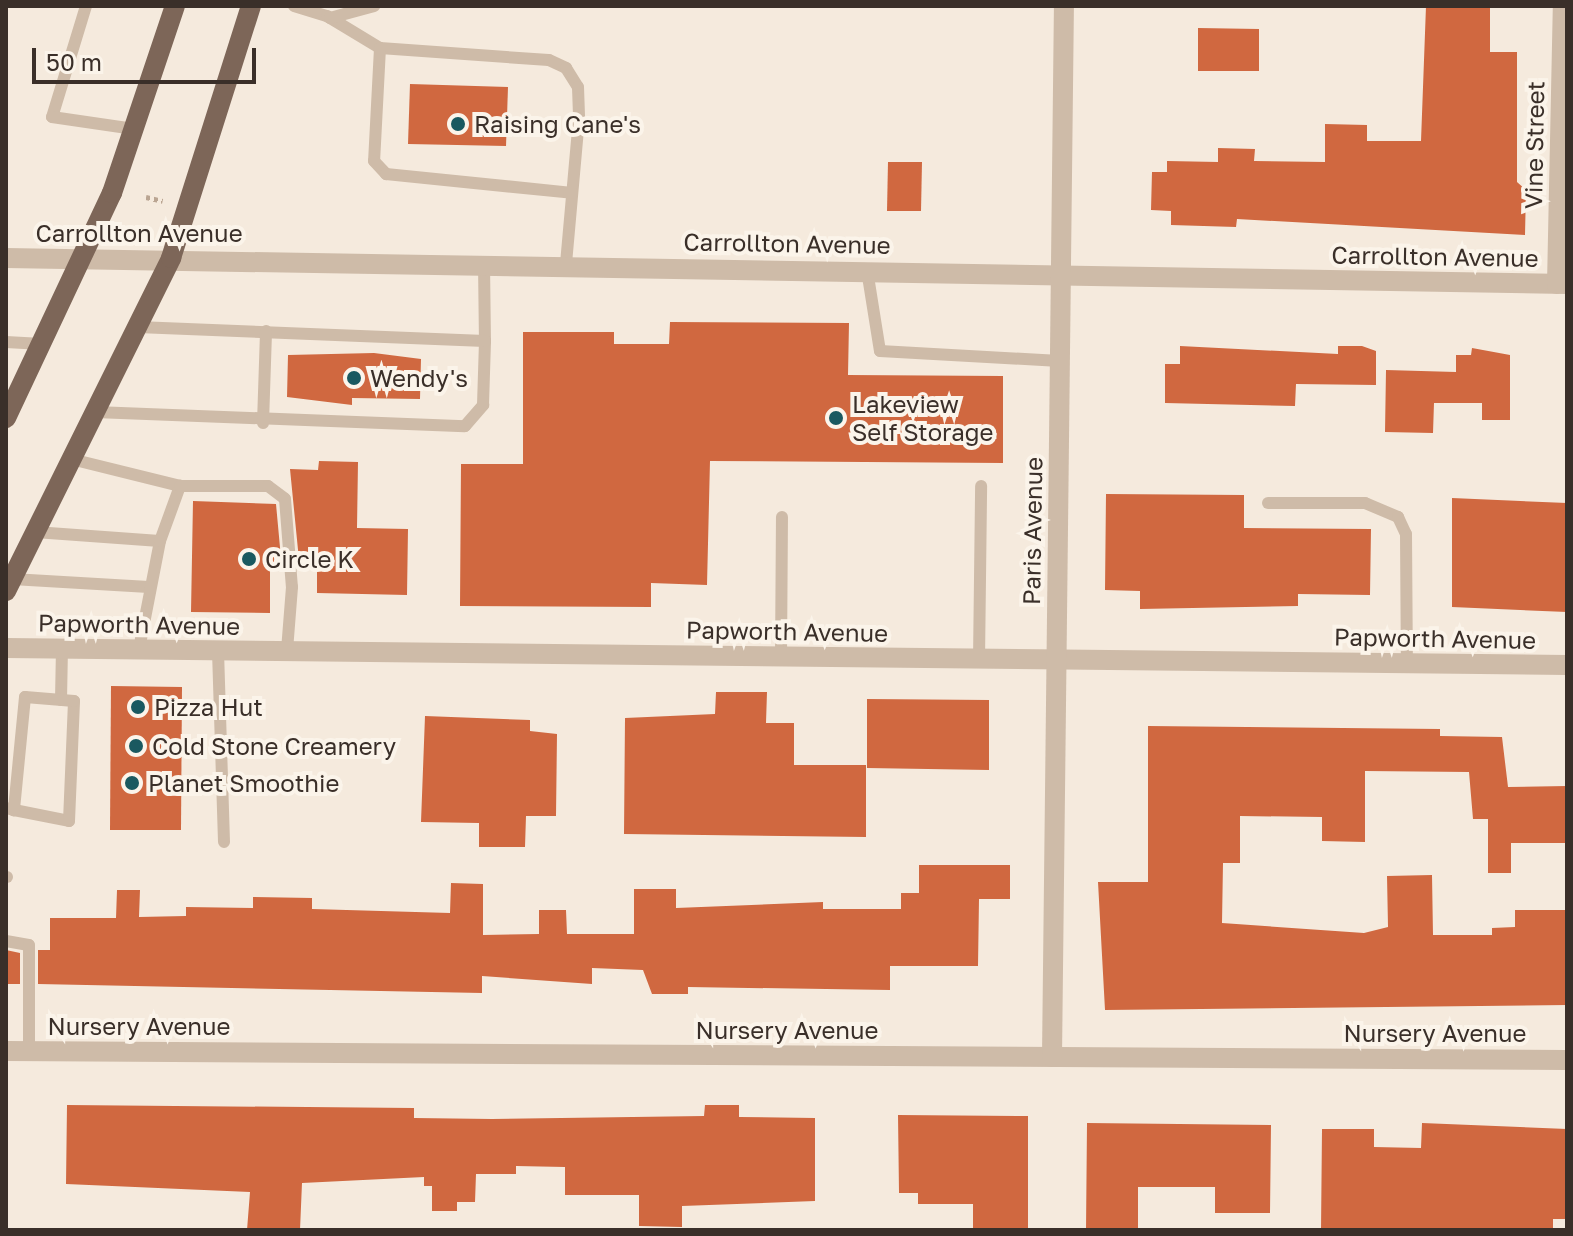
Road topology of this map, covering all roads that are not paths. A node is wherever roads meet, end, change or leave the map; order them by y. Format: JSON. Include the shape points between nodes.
{"nodes":[{"id":1,"x":86,"y":6,"type":"edge"},
{"id":2,"x":175,"y":6,"type":"edge"},
{"id":3,"x":251,"y":6,"type":"edge"},
{"id":4,"x":294,"y":6,"type":"edge"},
{"id":5,"x":374,"y":6,"type":"edge"},
{"id":6,"x":1064,"y":6,"type":"edge"},
{"id":7,"x":1563,"y":6,"type":"edge"},
{"id":8,"x":330,"y":18,"type":"junction"},
{"id":9,"x":380,"y":48,"type":"junction"},
{"id":10,"x":134,"y":129,"type":"junction"},
{"id":11,"x":572,"y":193,"type":"junction"},
{"id":12,"x":6,"y":258,"type":"edge"},
{"id":13,"x":84,"y":258,"type":"junction"},
{"id":14,"x":171,"y":258,"type":"junction"},
{"id":15,"x":484,"y":263,"type":"junction"},
{"id":16,"x":566,"y":265,"type":"junction"},
{"id":17,"x":867,"y":270,"type":"junction"},
{"id":18,"x":1061,"y":274,"type":"junction"},
{"id":19,"x":1562,"y":284,"type":"edge"},
{"id":20,"x":137,"y":327,"type":"junction"},
{"id":21,"x":266,"y":331,"type":"junction"},
{"id":22,"x":485,"y":341,"type":"junction"},
{"id":23,"x":6,"y":342,"type":"edge"},
{"id":24,"x":42,"y":344,"type":"junction"},
{"id":25,"x":1060,"y":361,"type":"junction"},
{"id":26,"x":95,"y":412,"type":"junction"},
{"id":27,"x":6,"y":418,"type":"edge"},
{"id":28,"x":263,"y":423,"type":"junction"},
{"id":29,"x":71,"y":459,"type":"junction"},
{"id":30,"x":180,"y":486,"type":"junction"},
{"id":31,"x":981,"y":486,"type":"dead end"},
{"id":32,"x":1268,"y":503,"type":"dead end"},
{"id":33,"x":782,"y":517,"type":"dead end"},
{"id":34,"x":35,"y":532,"type":"junction"},
{"id":35,"x":160,"y":541,"type":"junction"},
{"id":36,"x":9,"y":585,"type":"edge"},
{"id":37,"x":149,"y":587,"type":"junction"},
{"id":38,"x":6,"y":648,"type":"edge"},
{"id":39,"x":62,"y":649,"type":"junction"},
{"id":40,"x":139,"y":649,"type":"junction"},
{"id":41,"x":218,"y":651,"type":"junction"},
{"id":42,"x":287,"y":651,"type":"junction"},
{"id":43,"x":781,"y":657,"type":"junction"},
{"id":44,"x":979,"y":660,"type":"junction"},
{"id":45,"x":1057,"y":661,"type":"junction"},
{"id":46,"x":1407,"y":664,"type":"junction"},
{"id":47,"x":1567,"y":665,"type":"edge"},
{"id":48,"x":61,"y":700,"type":"junction"},
{"id":49,"x":10,"y":809,"type":"edge"},
{"id":50,"x":224,"y":842,"type":"dead end"},
{"id":51,"x":6,"y":941,"type":"edge"},
{"id":52,"x":6,"y":1051,"type":"edge"},
{"id":53,"x":29,"y":1051,"type":"junction"},
{"id":54,"x":1052,"y":1057,"type":"junction"},
{"id":55,"x":1567,"y":1060,"type":"edge"}],
"edges":[{"from":1,"to":10,"type":"lane","via":[[52,117]]},
{"from":2,"to":10,"type":"main road"},
{"from":3,"to":14,"type":"main road"},
{"from":4,"to":8,"type":"lane"},
{"from":5,"to":8,"type":"lane"},
{"from":6,"to":18,"type":"street","name":"Paris Avenue"},
{"from":7,"to":19,"type":"street","name":"Vine Street"},
{"from":8,"to":9,"type":"lane"},
{"from":9,"to":11,"type":"lane","via":[[549,60],[578,87]]},
{"from":9,"to":11,"type":"lane","via":[[373,148],[386,174]]},
{"from":10,"to":13,"type":"main road"},
{"from":11,"to":16,"type":"lane"},
{"from":12,"to":13,"type":"street","name":"Carrollton Avenue"},
{"from":13,"to":14,"type":"street","name":"Carrollton Avenue"},
{"from":13,"to":24,"type":"main road"},
{"from":14,"to":15,"type":"street","name":"Carrollton Avenue"},
{"from":14,"to":20,"type":"main road"},
{"from":15,"to":16,"type":"street","name":"Carrollton Avenue"},
{"from":15,"to":22,"type":"lane"},
{"from":16,"to":17,"type":"street","name":"Carrollton Avenue"},
{"from":17,"to":18,"type":"street","name":"Carrollton Avenue"},
{"from":17,"to":25,"type":"lane","via":[[880,351]]},
{"from":18,"to":19,"type":"street","name":"Carrollton Avenue"},
{"from":18,"to":25,"type":"street","name":"Paris Avenue"},
{"from":20,"to":21,"type":"lane"},
{"from":20,"to":26,"type":"main road"},
{"from":21,"to":22,"type":"lane"},
{"from":21,"to":28,"type":"lane"},
{"from":22,"to":28,"type":"lane","via":[[483,405],[471,425]]},
{"from":23,"to":24,"type":"lane"},
{"from":24,"to":27,"type":"main road"},
{"from":25,"to":45,"type":"street","name":"Paris Avenue"},
{"from":26,"to":28,"type":"lane"},
{"from":26,"to":29,"type":"main road"},
{"from":29,"to":30,"type":"lane"},
{"from":29,"to":34,"type":"main road"},
{"from":30,"to":35,"type":"lane"},
{"from":30,"to":42,"type":"lane","via":[[268,486],[285,499],[292,587]]},
{"from":31,"to":44,"type":"lane"},
{"from":32,"to":46,"type":"lane","via":[[1365,503],[1398,517],[1406,534]]},
{"from":33,"to":43,"type":"lane"},
{"from":34,"to":35,"type":"lane"},
{"from":34,"to":36,"type":"main road"},
{"from":35,"to":37,"type":"lane"},
{"from":36,"to":37,"type":"lane"},
{"from":37,"to":40,"type":"lane"},
{"from":38,"to":39,"type":"street","name":"Papworth Avenue"},
{"from":39,"to":40,"type":"street","name":"Papworth Avenue"},
{"from":39,"to":48,"type":"lane"},
{"from":40,"to":41,"type":"street","name":"Papworth Avenue"},
{"from":41,"to":42,"type":"street","name":"Papworth Avenue"},
{"from":41,"to":50,"type":"lane"},
{"from":42,"to":43,"type":"street","name":"Papworth Avenue"},
{"from":43,"to":44,"type":"street","name":"Papworth Avenue"},
{"from":44,"to":45,"type":"street","name":"Papworth Avenue"},
{"from":45,"to":46,"type":"street","name":"Papworth Avenue"},
{"from":45,"to":54,"type":"street","name":"Paris Avenue"},
{"from":46,"to":47,"type":"street","name":"Papworth Avenue"},
{"from":48,"to":49,"type":"lane","via":[[25,697]]},
{"from":48,"to":49,"type":"lane","via":[[74,701],[69,821]]},
{"from":51,"to":53,"type":"lane","via":[[29,945]]},
{"from":52,"to":53,"type":"street","name":"Nursery Avenue"},
{"from":53,"to":54,"type":"street","name":"Nursery Avenue"},
{"from":54,"to":55,"type":"street","name":"Nursery Avenue"}]}
